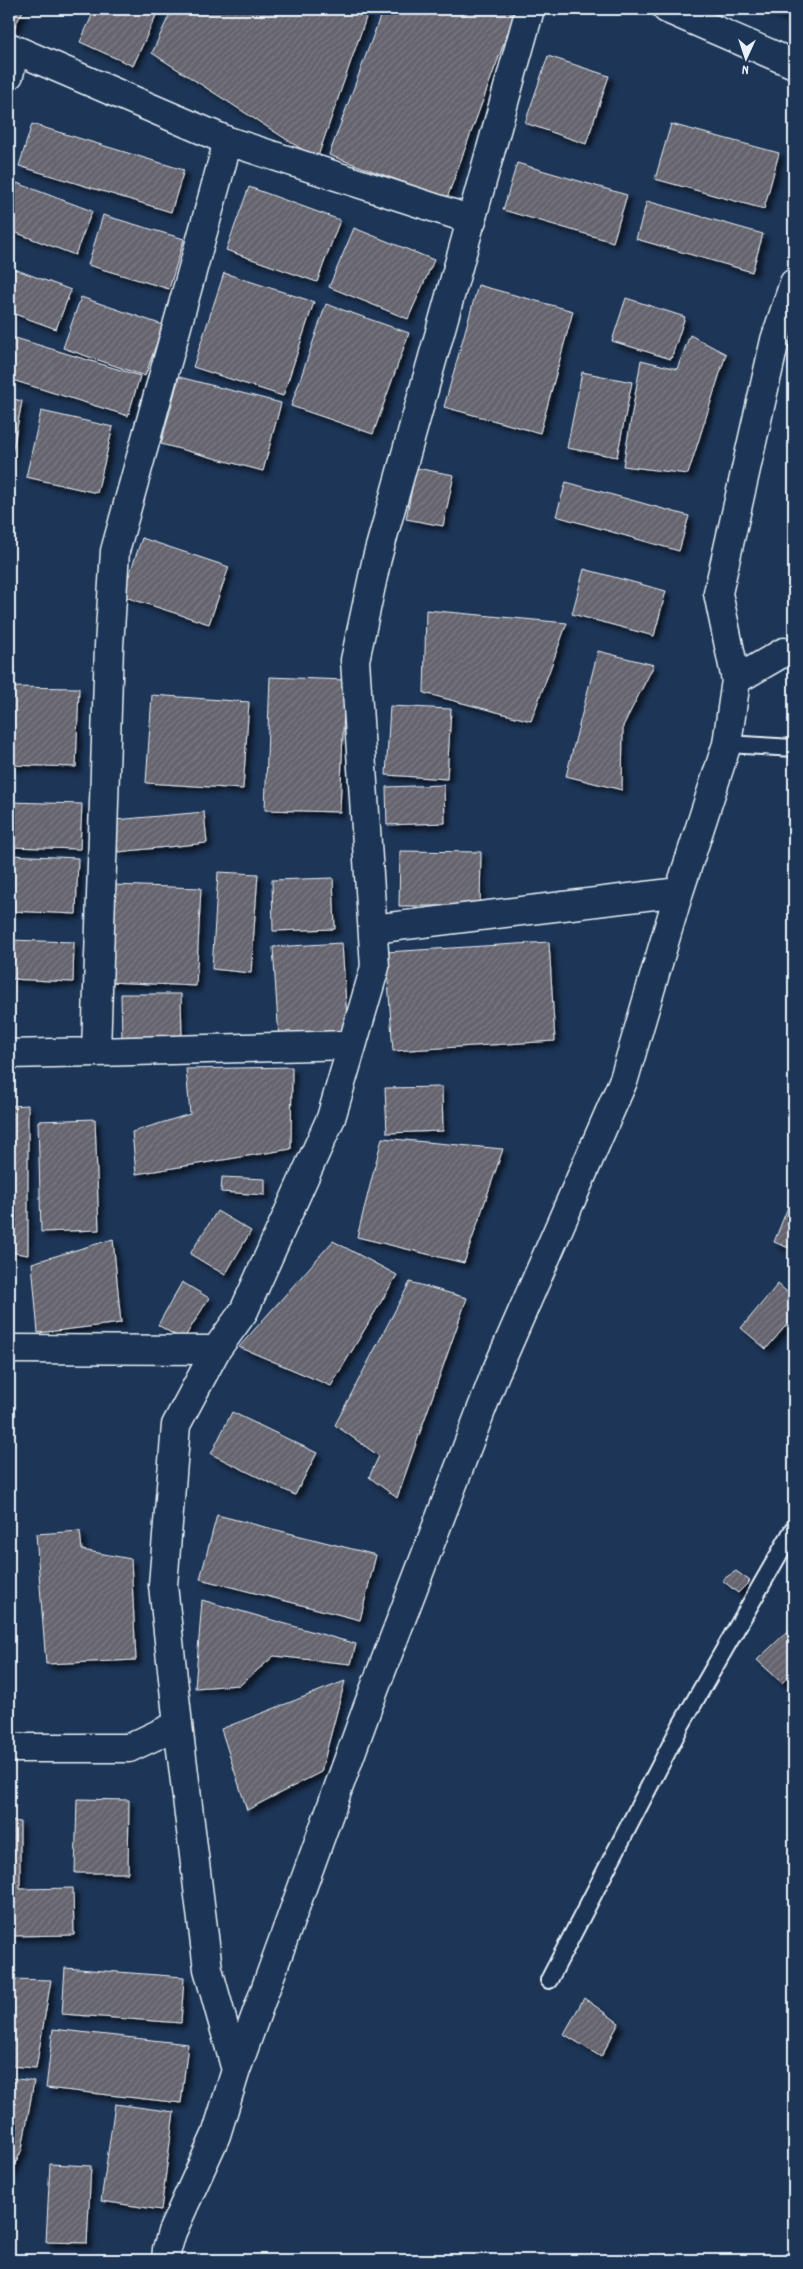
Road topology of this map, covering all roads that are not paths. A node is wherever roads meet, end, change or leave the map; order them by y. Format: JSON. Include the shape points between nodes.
{"nodes":[{"id":1,"x":530,"y":9,"type":"edge"},
{"id":2,"x":667,"y":9,"type":"edge"},
{"id":3,"x":11,"y":57,"type":"edge"},
{"id":4,"x":794,"y":64,"type":"edge"},
{"id":5,"x":228,"y":141,"type":"junction"},
{"id":6,"x":472,"y":220,"type":"junction"},
{"id":7,"x":794,"y":283,"type":"edge"},
{"id":8,"x":794,"y":655,"type":"edge"},
{"id":9,"x":736,"y":680,"type":"junction"},
{"id":10,"x":727,"y":744,"type":"junction"},
{"id":11,"x":794,"y":748,"type":"edge"},
{"id":12,"x":679,"y":892,"type":"junction"},
{"id":13,"x":373,"y":929,"type":"junction"},
{"id":14,"x":352,"y":1045,"type":"junction"},
{"id":15,"x":96,"y":1052,"type":"junction"},
{"id":16,"x":9,"y":1054,"type":"edge"},
{"id":17,"x":9,"y":1349,"type":"edge"},
{"id":18,"x":216,"y":1350,"type":"junction"},
{"id":19,"x":794,"y":1528,"type":"edge"},
{"id":20,"x":178,"y":1725,"type":"junction"},
{"id":21,"x":9,"y":1748,"type":"edge"},
{"id":22,"x":549,"y":1980,"type":"dead end"},
{"id":23,"x":236,"y":2070,"type":"junction"},
{"id":24,"x":166,"y":2260,"type":"edge"}],
"edges":[{"from":1,"to":6,"type":"street"},
{"from":2,"to":4,"type":"street"},
{"from":3,"to":5,"type":"street"},
{"from":5,"to":6,"type":"street"},
{"from":5,"to":15,"type":"street","via":[[115,551]]},
{"from":6,"to":13,"type":"street","via":[[377,558],[355,660]]},
{"from":7,"to":9,"type":"street","via":[[775,340],[718,594]]},
{"from":8,"to":9,"type":"street","via":[[784,652]]},
{"from":9,"to":10,"type":"street"},
{"from":10,"to":11,"type":"lane"},
{"from":10,"to":12,"type":"street"},
{"from":12,"to":13,"type":"street"},
{"from":12,"to":23,"type":"street","via":[[624,1079],[495,1374],[368,1706]]},
{"from":13,"to":14,"type":"street","via":[[375,967]]},
{"from":14,"to":15,"type":"street"},
{"from":14,"to":18,"type":"street","via":[[331,1118],[244,1311]]},
{"from":15,"to":16,"type":"street"},
{"from":17,"to":18,"type":"street"},
{"from":18,"to":20,"type":"street","via":[[176,1425],[163,1585]]},
{"from":19,"to":22,"type":"lane","via":[[681,1725]]},
{"from":20,"to":21,"type":"street","via":[[128,1748]]},
{"from":20,"to":23,"type":"street","via":[[208,1969]]},
{"from":23,"to":24,"type":"street","via":[[216,2136],[172,2232]]}]}
